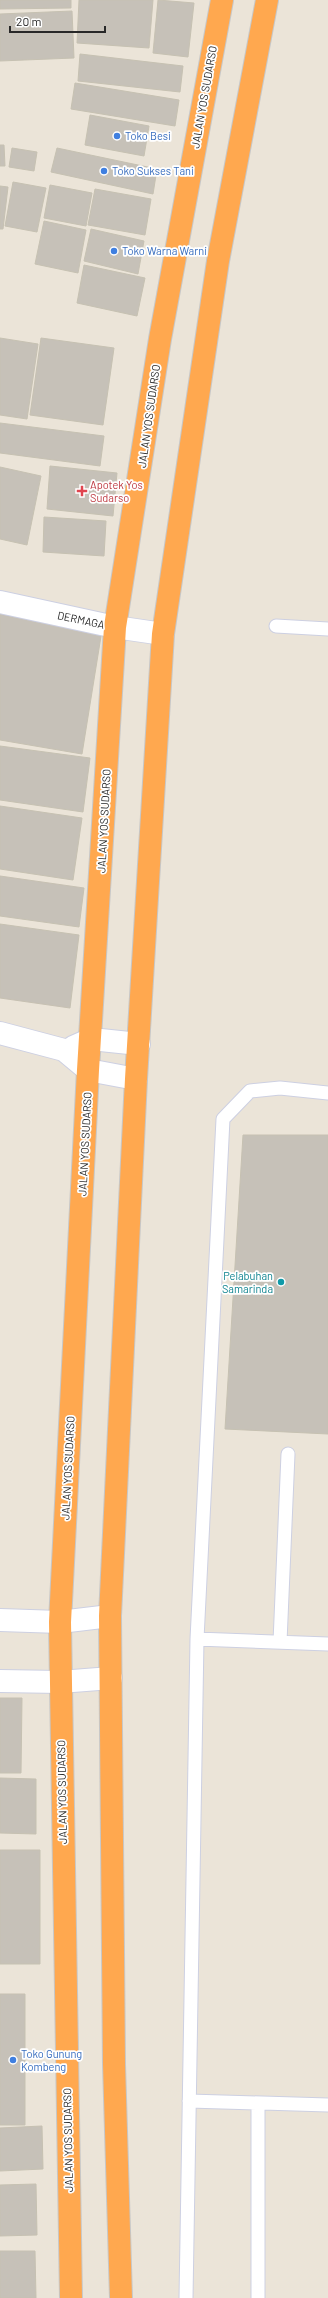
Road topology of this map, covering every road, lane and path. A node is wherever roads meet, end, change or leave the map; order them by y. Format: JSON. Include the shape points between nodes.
{"nodes":[{"id":1,"x":222,"y":0,"type":"edge"},
{"id":2,"x":267,"y":0,"type":"edge"},
{"id":3,"x":0,"y":602,"type":"edge"},
{"id":4,"x":276,"y":626,"type":"dead end"},
{"id":5,"x":115,"y":627,"type":"junction"},
{"id":6,"x":328,"y":629,"type":"edge"},
{"id":7,"x":163,"y":634,"type":"junction"},
{"id":8,"x":0,"y":1034,"type":"edge"},
{"id":9,"x":91,"y":1039,"type":"junction"},
{"id":10,"x":138,"y":1044,"type":"junction"},
{"id":11,"x":64,"y":1050,"type":"junction"},
{"id":12,"x":88,"y":1070,"type":"junction"},
{"id":13,"x":136,"y":1079,"type":"junction"},
{"id":14,"x":328,"y":1093,"type":"edge"},
{"id":15,"x":288,"y":1454,"type":"dead end"},
{"id":16,"x":110,"y":1616,"type":"junction"},
{"id":17,"x":0,"y":1620,"type":"edge"},
{"id":18,"x":60,"y":1622,"type":"junction"},
{"id":19,"x":197,"y":1639,"type":"junction"},
{"id":20,"x":280,"y":1642,"type":"junction"},
{"id":21,"x":328,"y":1644,"type":"edge"},
{"id":22,"x":111,"y":1678,"type":"junction"},
{"id":23,"x":0,"y":1681,"type":"edge"},
{"id":24,"x":60,"y":1682,"type":"junction"},
{"id":25,"x":189,"y":2101,"type":"junction"},
{"id":26,"x":258,"y":2104,"type":"junction"},
{"id":27,"x":328,"y":2105,"type":"edge"},
{"id":28,"x":71,"y":2298,"type":"edge"},
{"id":29,"x":121,"y":2298,"type":"edge"},
{"id":30,"x":186,"y":2298,"type":"edge"},
{"id":31,"x":258,"y":2298,"type":"edge"}],
"edges":[{"from":1,"to":5,"type":"highway","name":"JALAN YOS SUDARSO","via":[[160,339]]},
{"from":2,"to":7,"type":"highway","via":[[218,261]]},
{"from":3,"to":5,"type":"street","name":"DERMAGA"},
{"from":4,"to":6,"type":"lane"},
{"from":5,"to":7,"type":"street","name":"DERMAGA"},
{"from":5,"to":9,"type":"highway","name":"JALAN YOS SUDARSO"},
{"from":7,"to":10,"type":"highway"},
{"from":8,"to":11,"type":"street"},
{"from":9,"to":10,"type":"street"},
{"from":9,"to":11,"type":"street"},
{"from":9,"to":12,"type":"highway","name":"JALAN YOS SUDARSO"},
{"from":10,"to":13,"type":"highway"},
{"from":11,"to":12,"type":"street"},
{"from":12,"to":13,"type":"street"},
{"from":12,"to":18,"type":"highway","name":"JALAN YOS SUDARSO"},
{"from":13,"to":16,"type":"highway"},
{"from":14,"to":19,"type":"lane","via":[[280,1088],[250,1091],[223,1119]]},
{"from":15,"to":20,"type":"lane"},
{"from":16,"to":18,"type":"street"},
{"from":16,"to":22,"type":"highway"},
{"from":17,"to":18,"type":"street"},
{"from":18,"to":24,"type":"highway","name":"JALAN YOS SUDARSO"},
{"from":19,"to":20,"type":"lane"},
{"from":19,"to":25,"type":"lane"},
{"from":20,"to":21,"type":"lane"},
{"from":22,"to":24,"type":"street"},
{"from":22,"to":29,"type":"highway","via":[[114,2064]]},
{"from":23,"to":24,"type":"street"},
{"from":24,"to":28,"type":"highway","name":"JALAN YOS SUDARSO"},
{"from":25,"to":26,"type":"lane"},
{"from":25,"to":30,"type":"lane"},
{"from":26,"to":27,"type":"lane"},
{"from":26,"to":31,"type":"lane"}]}
